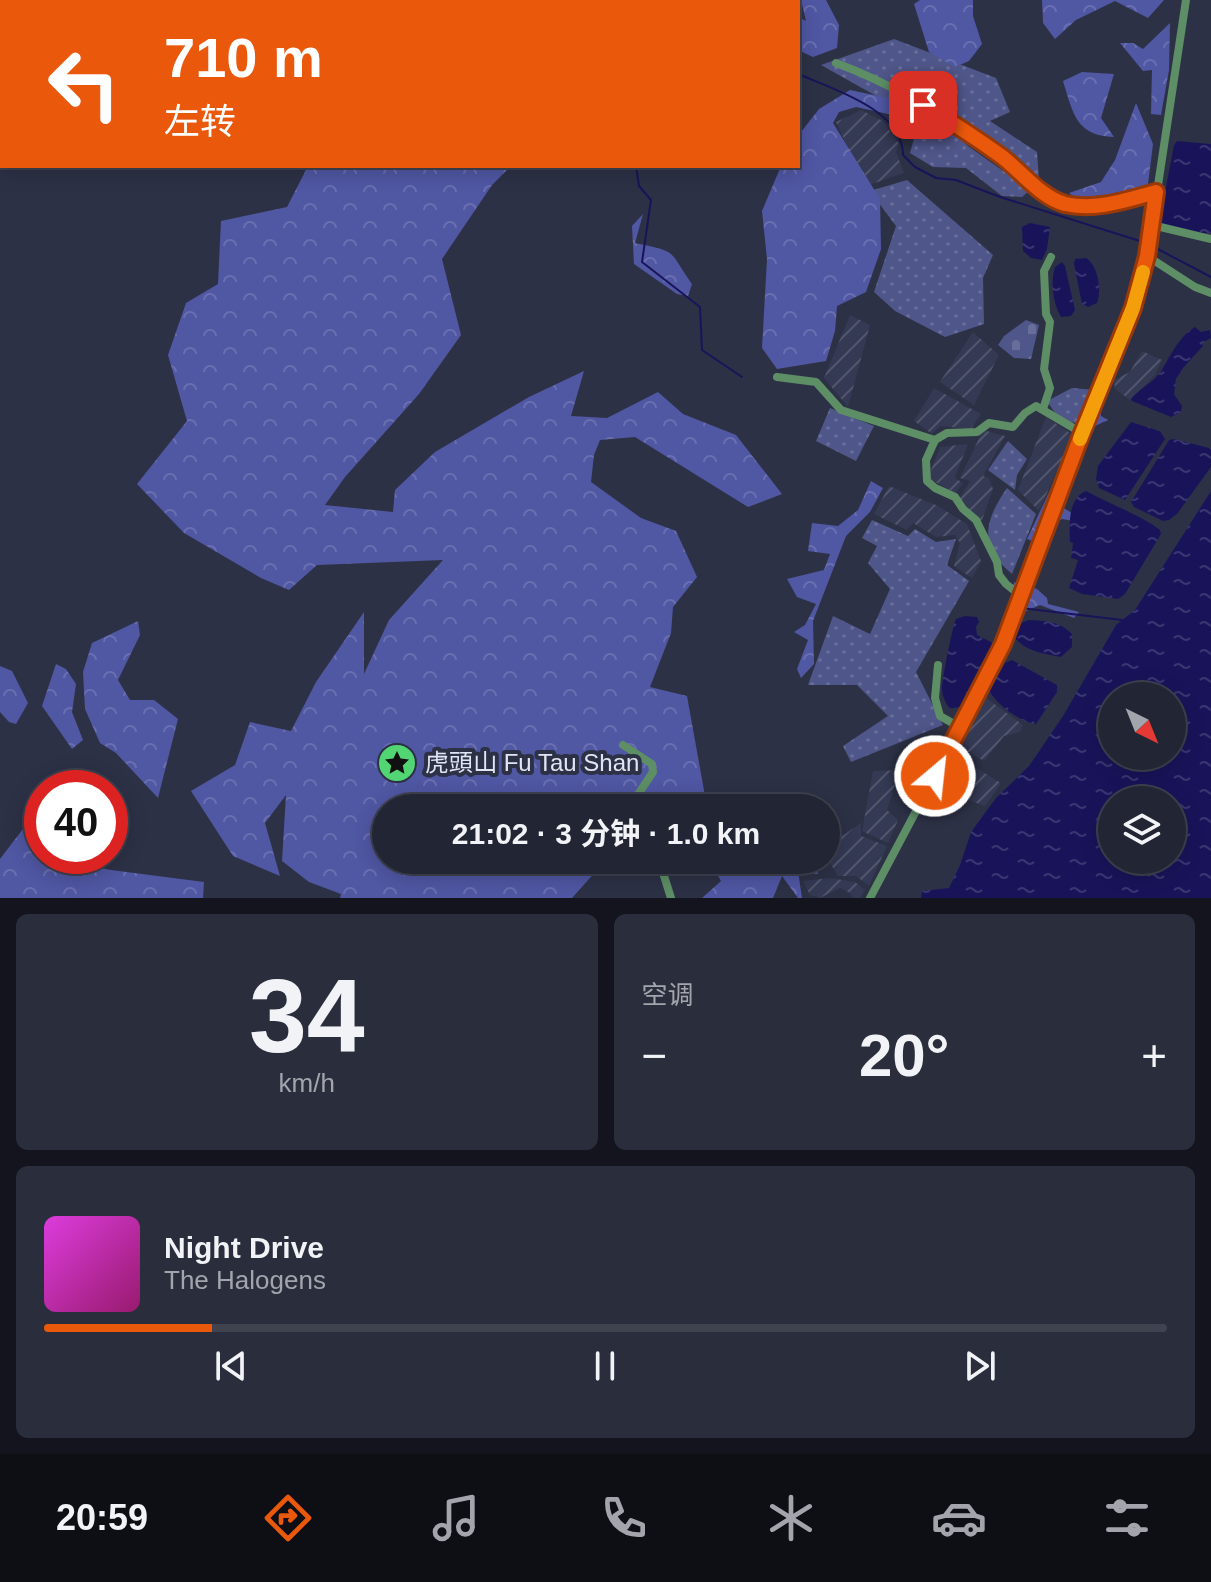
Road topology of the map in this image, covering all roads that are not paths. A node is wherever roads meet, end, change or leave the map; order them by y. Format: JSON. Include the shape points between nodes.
{"nodes":[{"id":1,"x":1186,"y":0,"type":"edge"},
{"id":2,"x":836,"y":63,"type":"dead end"},
{"id":3,"x":1156,"y":192,"type":"junction"},
{"id":4,"x":1152,"y":225,"type":"junction"},
{"id":5,"x":1211,"y":239,"type":"edge"},
{"id":6,"x":1147,"y":256,"type":"junction"},
{"id":7,"x":1051,"y":257,"type":"dead end"},
{"id":8,"x":1211,"y":293,"type":"edge"},
{"id":9,"x":777,"y":377,"type":"dead end"},
{"id":10,"x":1043,"y":409,"type":"junction"},
{"id":11,"x":1082,"y":433,"type":"junction"},
{"id":12,"x":935,"y":440,"type":"junction"},
{"id":13,"x":1021,"y":596,"type":"junction"},
{"id":14,"x":938,"y":665,"type":"dead end"},
{"id":15,"x":961,"y":728,"type":"junction"},
{"id":16,"x":623,"y":745,"type":"dead end"},
{"id":17,"x":638,"y":794,"type":"edge"},
{"id":18,"x":663,"y":874,"type":"edge"},
{"id":19,"x":671,"y":898,"type":"edge"},
{"id":20,"x":870,"y":898,"type":"edge"}],
"edges":[{"from":1,"to":3,"type":"street"},
{"from":2,"to":3,"type":"street","via":[[893,87],[960,127],[1056,201],[1092,206]]},
{"from":3,"to":4,"type":"street"},
{"from":4,"to":5,"type":"street"},
{"from":4,"to":6,"type":"street"},
{"from":6,"to":8,"type":"street"},
{"from":6,"to":11,"type":"street","via":[[1133,308]]},
{"from":7,"to":10,"type":"street","via":[[1044,271],[1050,322],[1044,369],[1050,388]]},
{"from":9,"to":12,"type":"street","via":[[816,382],[841,410]]},
{"from":10,"to":11,"type":"street"},
{"from":10,"to":12,"type":"street","via":[[1036,406],[1013,427],[989,423],[977,432],[947,433]]},
{"from":11,"to":13,"type":"street"},
{"from":12,"to":13,"type":"street","via":[[926,460],[927,481],[955,497],[976,520],[999,575]]},
{"from":13,"to":15,"type":"street"},
{"from":14,"to":15,"type":"street","via":[[935,698],[940,716]]},
{"from":15,"to":20,"type":"street"},
{"from":16,"to":17,"type":"street","via":[[652,764],[653,772]]},
{"from":18,"to":19,"type":"street"}]}
